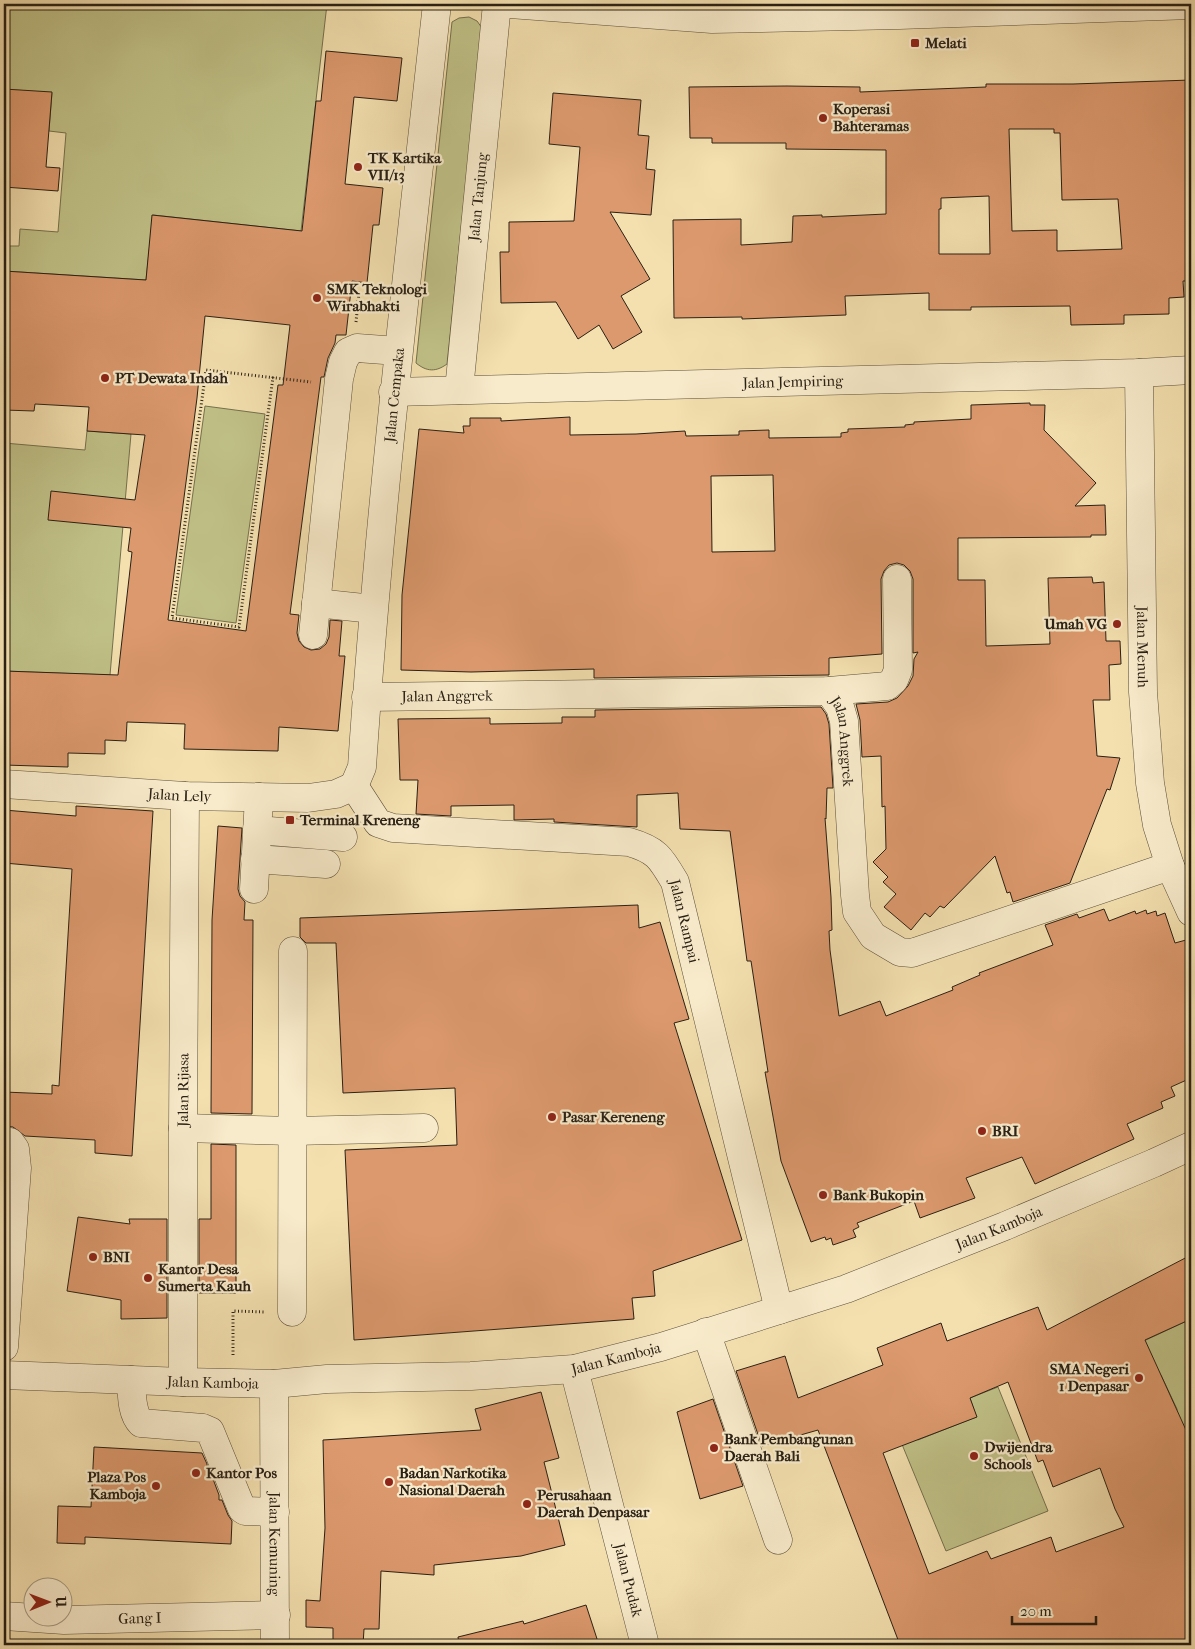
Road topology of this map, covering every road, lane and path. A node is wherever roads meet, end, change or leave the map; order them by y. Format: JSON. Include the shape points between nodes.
{"nodes":[{"id":1,"x":437,"y":4,"type":"edge"},
{"id":2,"x":497,"y":4,"type":"edge"},
{"id":3,"x":510,"y":4,"type":"edge"},
{"id":4,"x":1191,"y":5,"type":"edge"},
{"id":5,"x":603,"y":8,"type":"edge"},
{"id":6,"x":900,"y":10,"type":"edge"},
{"id":7,"x":398,"y":351,"type":"junction"},
{"id":8,"x":1191,"y":370,"type":"edge"},
{"id":9,"x":1139,"y":373,"type":"junction"},
{"id":10,"x":273,"y":377,"type":"junction"},
{"id":11,"x":338,"y":384,"type":"junction"},
{"id":12,"x":460,"y":390,"type":"junction"},
{"id":13,"x":393,"y":392,"type":"junction"},
{"id":14,"x":897,"y":579,"type":"dead end"},
{"id":15,"x":316,"y":603,"type":"junction"},
{"id":16,"x":373,"y":609,"type":"junction"},
{"id":17,"x":313,"y":635,"type":"dead end"},
{"id":18,"x":829,"y":691,"type":"junction"},
{"id":19,"x":366,"y":697,"type":"junction"},
{"id":20,"x":4,"y":784,"type":"edge"},
{"id":21,"x":354,"y":786,"type":"junction"},
{"id":22,"x":185,"y":796,"type":"junction"},
{"id":23,"x":259,"y":797,"type":"junction"},
{"id":24,"x":257,"y":830,"type":"junction"},
{"id":25,"x":343,"y":837,"type":"dead end"},
{"id":26,"x":1170,"y":866,"type":"junction"},
{"id":27,"x":323,"y":870,"type":"dead end"},
{"id":28,"x":1191,"y":912,"type":"edge"},
{"id":29,"x":293,"y":950,"type":"dead end"},
{"id":30,"x":183,"y":1128,"type":"junction"},
{"id":31,"x":424,"y":1128,"type":"dead end"},
{"id":32,"x":293,"y":1131,"type":"junction"},
{"id":33,"x":4,"y":1141,"type":"edge"},
{"id":34,"x":1191,"y":1146,"type":"edge"},
{"id":35,"x":779,"y":1310,"type":"junction"},
{"id":36,"x":292,"y":1312,"type":"joint"},
{"id":37,"x":706,"y":1332,"type":"junction"},
{"id":38,"x":4,"y":1348,"type":"edge"},
{"id":39,"x":574,"y":1369,"type":"junction"},
{"id":40,"x":4,"y":1375,"type":"edge"},
{"id":41,"x":131,"y":1380,"type":"junction"},
{"id":42,"x":183,"y":1382,"type":"junction"},
{"id":43,"x":233,"y":1383,"type":"junction"},
{"id":44,"x":274,"y":1384,"type":"junction"},
{"id":45,"x":275,"y":1512,"type":"junction"},
{"id":46,"x":778,"y":1540,"type":"dead end"},
{"id":47,"x":276,"y":1615,"type":"junction"},
{"id":48,"x":4,"y":1616,"type":"edge"},
{"id":49,"x":275,"y":1645,"type":"edge"},
{"id":50,"x":645,"y":1645,"type":"edge"}],
"edges":[{"from":1,"to":7,"type":"street","name":"Jalan Cempaka"},
{"from":2,"to":12,"type":"street","name":"Jalan Tanjung"},
{"from":3,"to":5,"type":"street"},
{"from":4,"to":6,"type":"street"},
{"from":5,"to":6,"type":"street","via":[[712,19]]},
{"from":7,"to":11,"type":"street","via":[[357,348],[348,352]]},
{"from":7,"to":13,"type":"street","name":"Jalan Cempaka"},
{"from":8,"to":9,"type":"street","name":"Jalan Jempiring"},
{"from":9,"to":12,"type":"street","name":"Jalan Jempiring"},
{"from":9,"to":26,"type":"street","name":"Jalan Menuh","via":[[1143,692],[1150,783],[1157,826]]},
{"from":10,"to":10,"type":"path","via":[[239,627],[172,618],[206,370]]},
{"from":10,"to":11,"type":"path"},
{"from":11,"to":15,"type":"street"},
{"from":12,"to":13,"type":"street","name":"Jalan Jempiring"},
{"from":13,"to":16,"type":"street","name":"Jalan Cempaka"},
{"from":14,"to":18,"type":"street","via":[[898,670],[894,680],[887,686]]},
{"from":15,"to":16,"type":"street"},
{"from":15,"to":17,"type":"street"},
{"from":16,"to":19,"type":"street","name":"Jalan Cempaka"},
{"from":18,"to":19,"type":"street","name":"Jalan Anggrek"},
{"from":18,"to":26,"type":"street","name":"Jalan Anggrek","via":[[840,707],[844,721],[857,912],[873,936],[900,952],[912,953]]},
{"from":19,"to":21,"type":"street","name":"Jalan Cempaka","via":[[362,767]]},
{"from":20,"to":22,"type":"street","name":"Jalan Lely"},
{"from":21,"to":23,"type":"street","name":"Jalan Lely","via":[[336,794],[308,798]]},
{"from":21,"to":35,"type":"street","name":"Jalan Rampai","via":[[378,822],[392,828],[629,842],[647,848],[663,861],[675,882]]},
{"from":22,"to":23,"type":"street","name":"Jalan Lely"},
{"from":22,"to":30,"type":"street","name":"Jalan Rijasa"},
{"from":23,"to":24,"type":"street"},
{"from":24,"to":25,"type":"street"},
{"from":24,"to":27,"type":"street","via":[[254,873]]},
{"from":26,"to":28,"type":"street","name":"Jalan Menuh"},
{"from":29,"to":32,"type":"street"},
{"from":30,"to":32,"type":"street"},
{"from":30,"to":42,"type":"street","name":"Jalan Rijasa"},
{"from":31,"to":32,"type":"street"},
{"from":32,"to":36,"type":"street"},
{"from":33,"to":38,"type":"street","via":[[10,1142],[15,1149],[17,1168]]},
{"from":34,"to":35,"type":"street","name":"Jalan Kamboja","via":[[846,1289]]},
{"from":35,"to":37,"type":"street","name":"Jalan Kamboja"},
{"from":36,"to":43,"type":"path","via":[[233,1311]]},
{"from":37,"to":39,"type":"street","name":"Jalan Kamboja"},
{"from":37,"to":46,"type":"street"},
{"from":39,"to":44,"type":"street","name":"Jalan Kamboja"},
{"from":39,"to":50,"type":"street","name":"Jalan Pudak"},
{"from":40,"to":41,"type":"street","name":"Jalan Kamboja"},
{"from":41,"to":42,"type":"street","name":"Jalan Kamboja"},
{"from":41,"to":45,"type":"street","via":[[135,1410],[141,1423],[203,1428],[210,1432],[242,1509]]},
{"from":42,"to":43,"type":"street","name":"Jalan Kamboja"},
{"from":43,"to":44,"type":"street","name":"Jalan Kamboja"},
{"from":44,"to":45,"type":"street","name":"Jalan Kemuning"},
{"from":45,"to":47,"type":"street","name":"Jalan Kemuning"},
{"from":47,"to":48,"type":"street","name":"Gang I","via":[[64,1620]]},
{"from":47,"to":49,"type":"street","name":"Jalan Kemuning"}]}
